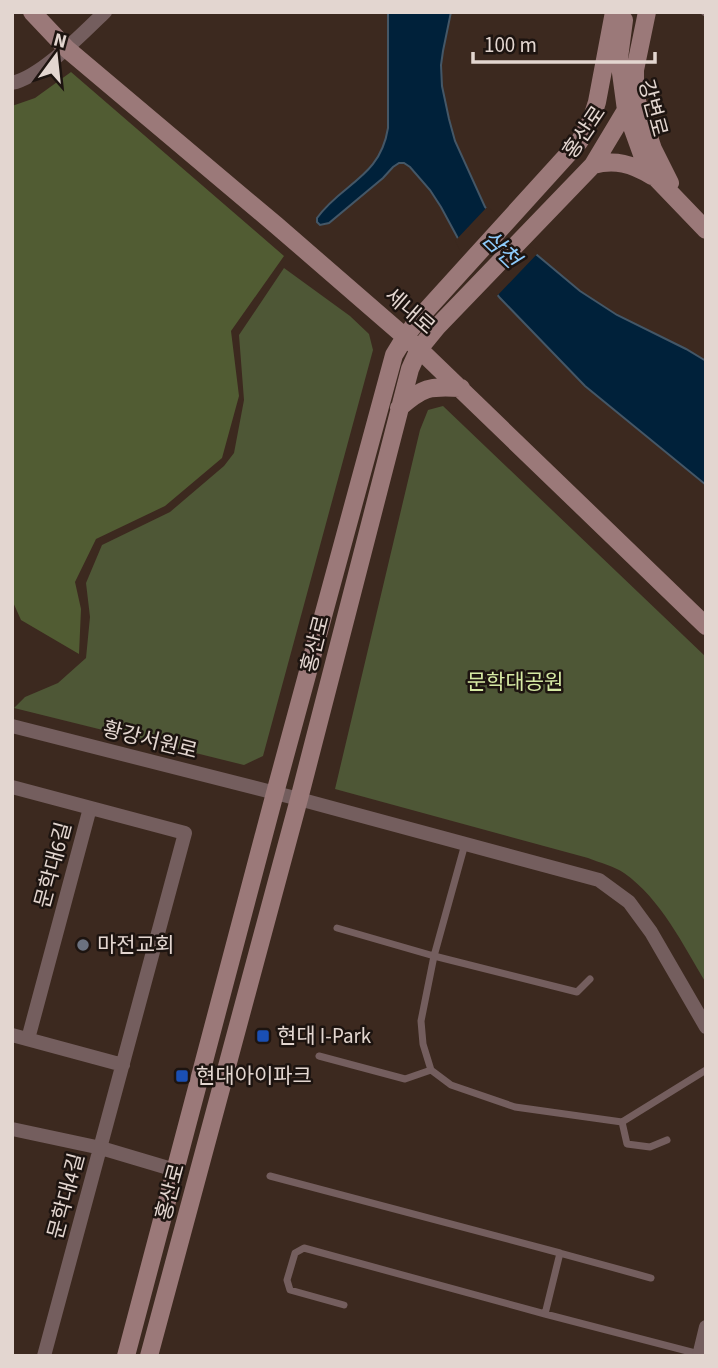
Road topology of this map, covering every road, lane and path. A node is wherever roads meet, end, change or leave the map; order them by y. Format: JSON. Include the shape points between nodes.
{"nodes":[{"id":1,"x":32,"y":12,"type":"edge"},
{"id":2,"x":105,"y":12,"type":"edge"},
{"id":3,"x":614,"y":12,"type":"edge"},
{"id":4,"x":625,"y":12,"type":"edge"},
{"id":5,"x":647,"y":12,"type":"edge"},
{"id":6,"x":67,"y":49,"type":"junction"},
{"id":7,"x":16,"y":79,"type":"edge"},
{"id":8,"x":631,"y":102,"type":"junction"},
{"id":9,"x":593,"y":166,"type":"junction"},
{"id":10,"x":657,"y":179,"type":"junction"},
{"id":11,"x":679,"y":202,"type":"junction"},
{"id":12,"x":706,"y":230,"type":"edge"},
{"id":13,"x":412,"y":343,"type":"junction"},
{"id":14,"x":461,"y":388,"type":"junction"},
{"id":15,"x":399,"y":408,"type":"junction"},
{"id":16,"x":706,"y":626,"type":"edge"},
{"id":17,"x":13,"y":729,"type":"edge"},
{"id":18,"x":12,"y":787,"type":"edge"},
{"id":19,"x":275,"y":793,"type":"junction"},
{"id":20,"x":299,"y":799,"type":"junction"},
{"id":21,"x":90,"y":808,"type":"junction"},
{"id":22,"x":465,"y":844,"type":"junction"},
{"id":23,"x":337,"y":928,"type":"dead end"},
{"id":24,"x":434,"y":956,"type":"junction"},
{"id":25,"x":590,"y":979,"type":"dead end"},
{"id":26,"x":706,"y":1027,"type":"edge"},
{"id":27,"x":12,"y":1035,"type":"edge"},
{"id":28,"x":28,"y":1039,"type":"junction"},
{"id":29,"x":319,"y":1056,"type":"dead end"},
{"id":30,"x":123,"y":1065,"type":"junction"},
{"id":31,"x":431,"y":1070,"type":"junction"},
{"id":32,"x":706,"y":1070,"type":"edge"},
{"id":33,"x":622,"y":1122,"type":"junction"},
{"id":34,"x":12,"y":1129,"type":"edge"},
{"id":35,"x":667,"y":1140,"type":"dead end"},
{"id":36,"x":101,"y":1149,"type":"junction"},
{"id":37,"x":175,"y":1170,"type":"junction"},
{"id":38,"x":270,"y":1176,"type":"dead end"},
{"id":39,"x":560,"y":1253,"type":"junction"},
{"id":40,"x":651,"y":1278,"type":"dead end"},
{"id":41,"x":344,"y":1305,"type":"dead end"},
{"id":42,"x":545,"y":1314,"type":"junction"},
{"id":43,"x":706,"y":1327,"type":"edge"},
{"id":44,"x":699,"y":1355,"type":"edge"},
{"id":45,"x":44,"y":1356,"type":"edge"},
{"id":46,"x":126,"y":1356,"type":"edge"},
{"id":47,"x":149,"y":1356,"type":"edge"}],
"edges":[{"from":1,"to":6,"type":"street","name":"세내로"},
{"from":2,"to":6,"type":"street"},
{"from":3,"to":13,"type":"street","name":"홍산로","via":[[597,102],[579,142],[422,315]]},
{"from":4,"to":8,"type":"street","name":"강변로","via":[[618,58]]},
{"from":5,"to":8,"type":"street","name":"홍산로"},
{"from":6,"to":7,"type":"street"},
{"from":6,"to":13,"type":"street","name":"세내로"},
{"from":8,"to":9,"type":"street","name":"홍산로"},
{"from":8,"to":10,"type":"street","name":"강변로","via":[[645,163]]},
{"from":8,"to":11,"type":"street","name":"강변로"},
{"from":9,"to":10,"type":"street","via":[[626,163]]},
{"from":9,"to":13,"type":"street","name":"홍산로","via":[[437,327]]},
{"from":10,"to":11,"type":"street","name":"강변로"},
{"from":11,"to":12,"type":"street","name":"강변로"},
{"from":13,"to":14,"type":"street","name":"세내로"},
{"from":13,"to":15,"type":"street","name":"홍산로"},
{"from":13,"to":19,"type":"street","name":"홍산로","via":[[394,355]]},
{"from":14,"to":15,"type":"street","via":[[436,386]]},
{"from":14,"to":16,"type":"street","name":"세내로"},
{"from":15,"to":20,"type":"street","name":"홍산로"},
{"from":17,"to":19,"type":"street","name":"황강서원로"},
{"from":18,"to":21,"type":"street","name":"문학대6길"},
{"from":19,"to":20,"type":"street","name":"황강서원로"},
{"from":19,"to":37,"type":"street","name":"홍산로"},
{"from":20,"to":22,"type":"street","name":"황강서원로"},
{"from":20,"to":47,"type":"street","name":"홍산로"},
{"from":21,"to":28,"type":"street","name":"문학대6길"},
{"from":21,"to":30,"type":"street","name":"문학대6길","via":[[185,833]]},
{"from":22,"to":24,"type":"lane"},
{"from":22,"to":26,"type":"street","name":"황강서원로","via":[[599,880],[629,902]]},
{"from":23,"to":24,"type":"lane"},
{"from":24,"to":25,"type":"lane","via":[[577,992]]},
{"from":24,"to":31,"type":"lane","via":[[421,1021]]},
{"from":27,"to":28,"type":"street"},
{"from":28,"to":30,"type":"street"},
{"from":29,"to":31,"type":"lane","via":[[405,1079]]},
{"from":30,"to":36,"type":"street"},
{"from":31,"to":33,"type":"lane","via":[[451,1086],[515,1107]]},
{"from":32,"to":33,"type":"lane"},
{"from":33,"to":35,"type":"lane","via":[[627,1144],[650,1147]]},
{"from":34,"to":36,"type":"street","name":"문학대4길"},
{"from":36,"to":37,"type":"street"},
{"from":36,"to":45,"type":"street","name":"문학대4길"},
{"from":37,"to":46,"type":"street","name":"홍산로"},
{"from":38,"to":39,"type":"lane"},
{"from":39,"to":40,"type":"lane"},
{"from":39,"to":42,"type":"lane"},
{"from":41,"to":42,"type":"lane","via":[[290,1290],[287,1280],[295,1253],[304,1248]]},
{"from":42,"to":44,"type":"lane"},
{"from":43,"to":44,"type":"street"}]}
